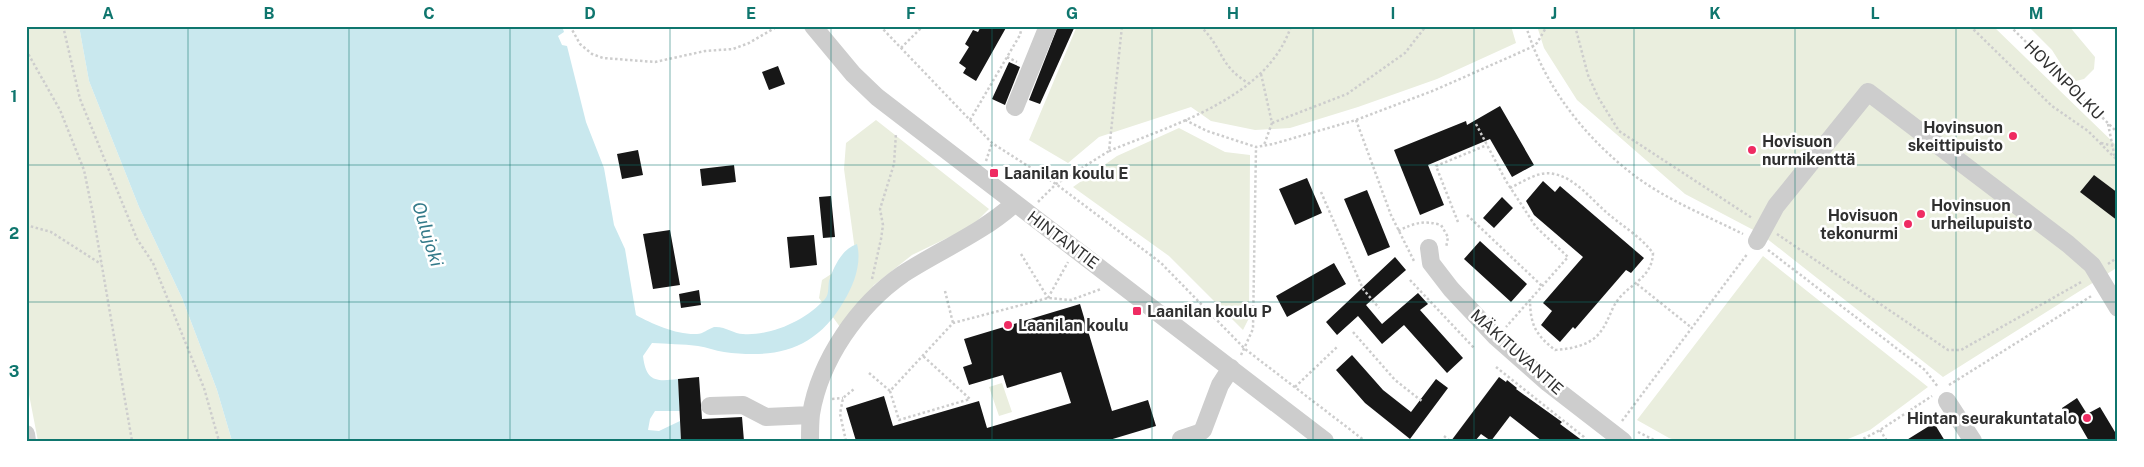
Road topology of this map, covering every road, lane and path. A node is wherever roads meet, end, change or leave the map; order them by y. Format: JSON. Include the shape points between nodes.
{"nodes":[{"id":1,"x":63,"y":26,"type":"edge"},
{"id":2,"x":570,"y":26,"type":"edge"},
{"id":3,"x":778,"y":26,"type":"edge"},
{"id":4,"x":813,"y":26,"type":"edge"},
{"id":5,"x":880,"y":26,"type":"edge"},
{"id":6,"x":923,"y":26,"type":"edge"},
{"id":7,"x":1022,"y":26,"type":"edge"},
{"id":8,"x":1048,"y":26,"type":"edge"},
{"id":9,"x":1122,"y":26,"type":"edge"},
{"id":10,"x":1200,"y":26,"type":"edge"},
{"id":11,"x":1291,"y":26,"type":"edge"},
{"id":12,"x":1426,"y":26,"type":"edge"},
{"id":13,"x":1526,"y":26,"type":"edge"},
{"id":14,"x":1547,"y":26,"type":"edge"},
{"id":15,"x":1574,"y":26,"type":"edge"},
{"id":16,"x":1970,"y":26,"type":"edge"},
{"id":17,"x":2010,"y":26,"type":"edge"},
{"id":18,"x":1532,"y":47,"type":"junction"},
{"id":19,"x":901,"y":48,"type":"junction"},
{"id":20,"x":26,"y":50,"type":"edge"},
{"id":21,"x":1261,"y":74,"type":"junction"},
{"id":22,"x":1250,"y":84,"type":"junction"},
{"id":23,"x":1015,"y":107,"type":"dead end"},
{"id":24,"x":970,"y":120,"type":"junction"},
{"id":25,"x":1185,"y":120,"type":"junction"},
{"id":26,"x":1272,"y":123,"type":"junction"},
{"id":27,"x":2107,"y":123,"type":"junction"},
{"id":28,"x":1476,"y":124,"type":"dead end"},
{"id":29,"x":895,"y":129,"type":"dead end"},
{"id":30,"x":2118,"y":133,"type":"edge"},
{"id":31,"x":2100,"y":143,"type":"junction"},
{"id":32,"x":1487,"y":145,"type":"junction"},
{"id":33,"x":1264,"y":146,"type":"junction"},
{"id":34,"x":2112,"y":146,"type":"junction"},
{"id":35,"x":1256,"y":147,"type":"junction"},
{"id":36,"x":2118,"y":147,"type":"edge"},
{"id":37,"x":1109,"y":151,"type":"junction"},
{"id":38,"x":2116,"y":159,"type":"edge"},
{"id":39,"x":1056,"y":184,"type":"junction"},
{"id":40,"x":1510,"y":188,"type":"junction"},
{"id":41,"x":1321,"y":192,"type":"dead end"},
{"id":42,"x":1021,"y":208,"type":"junction"},
{"id":43,"x":1467,"y":215,"type":"dead end"},
{"id":44,"x":1458,"y":222,"type":"dead end"},
{"id":45,"x":26,"y":225,"type":"edge"},
{"id":46,"x":1398,"y":231,"type":"dead end"},
{"id":47,"x":1760,"y":233,"type":"junction"},
{"id":48,"x":1438,"y":249,"type":"joint"},
{"id":49,"x":1021,"y":254,"type":"dead end"},
{"id":50,"x":2118,"y":257,"type":"edge"},
{"id":51,"x":1070,"y":260,"type":"dead end"},
{"id":52,"x":101,"y":264,"type":"junction"},
{"id":53,"x":1410,"y":280,"type":"dead end"},
{"id":54,"x":2101,"y":280,"type":"junction"},
{"id":55,"x":1637,"y":284,"type":"junction"},
{"id":56,"x":1542,"y":286,"type":"junction"},
{"id":57,"x":1104,"y":287,"type":"dead end"},
{"id":58,"x":945,"y":290,"type":"dead end"},
{"id":59,"x":1048,"y":298,"type":"junction"},
{"id":60,"x":1530,"y":300,"type":"junction"},
{"id":61,"x":868,"y":302,"type":"junction"},
{"id":62,"x":1379,"y":308,"type":"dead end"},
{"id":63,"x":2118,"y":308,"type":"edge"},
{"id":64,"x":953,"y":323,"type":"junction"},
{"id":65,"x":1692,"y":328,"type":"junction"},
{"id":66,"x":1353,"y":332,"type":"dead end"},
{"id":67,"x":1511,"y":334,"type":"dead end"},
{"id":68,"x":1337,"y":346,"type":"dead end"},
{"id":69,"x":1245,"y":349,"type":"junction"},
{"id":70,"x":1475,"y":349,"type":"dead end"},
{"id":71,"x":922,"y":355,"type":"junction"},
{"id":72,"x":1496,"y":367,"type":"dead end"},
{"id":73,"x":1231,"y":368,"type":"junction"},
{"id":74,"x":869,"y":373,"type":"dead end"},
{"id":75,"x":1295,"y":387,"type":"junction"},
{"id":76,"x":854,"y":390,"type":"dead end"},
{"id":77,"x":890,"y":391,"type":"junction"},
{"id":78,"x":1944,"y":396,"type":"junction"},
{"id":79,"x":1423,"y":402,"type":"dead end"},
{"id":80,"x":710,"y":406,"type":"dead end"},
{"id":81,"x":811,"y":414,"type":"junction"},
{"id":82,"x":1613,"y":424,"type":"junction"},
{"id":83,"x":1880,"y":430,"type":"junction"},
{"id":84,"x":1629,"y":432,"type":"edge"},
{"id":85,"x":26,"y":434,"type":"edge"},
{"id":86,"x":1444,"y":436,"type":"dead end"},
{"id":87,"x":1180,"y":439,"type":"dead end"},
{"id":88,"x":27,"y":441,"type":"edge"},
{"id":89,"x":132,"y":441,"type":"edge"},
{"id":90,"x":219,"y":441,"type":"edge"},
{"id":91,"x":810,"y":441,"type":"edge"},
{"id":92,"x":846,"y":441,"type":"edge"},
{"id":93,"x":1325,"y":441,"type":"edge"},
{"id":94,"x":1365,"y":441,"type":"edge"},
{"id":95,"x":1450,"y":441,"type":"edge"},
{"id":96,"x":1586,"y":441,"type":"edge"},
{"id":97,"x":1656,"y":441,"type":"edge"},
{"id":98,"x":1859,"y":441,"type":"edge"},
{"id":99,"x":1887,"y":441,"type":"edge"},
{"id":100,"x":1973,"y":441,"type":"edge"}],
"edges":[{"from":1,"to":90,"type":"path","via":[[80,99],[137,239],[153,263],[204,388]]},
{"from":2,"to":3,"type":"path","via":[[580,44],[592,54],[603,58],[655,62],[705,51],[733,49]]},
{"from":4,"to":42,"type":"street","name":"HINTANTIE","via":[[842,62],[877,97]]},
{"from":5,"to":19,"type":"path"},
{"from":6,"to":19,"type":"path"},
{"from":7,"to":24,"type":"path","via":[[1020,35]]},
{"from":8,"to":23,"type":"street"},
{"from":9,"to":37,"type":"path"},
{"from":10,"to":22,"type":"path","via":[[1214,38],[1222,60],[1235,75]]},
{"from":11,"to":21,"type":"path","via":[[1268,68]]},
{"from":12,"to":26,"type":"path","via":[[1406,53],[1347,94]]},
{"from":13,"to":18,"type":"path"},
{"from":14,"to":18,"type":"path","via":[[1538,44]]},
{"from":15,"to":47,"type":"path","via":[[1591,82],[1619,131]]},
{"from":16,"to":31,"type":"path","via":[[2052,106]]},
{"from":17,"to":27,"type":"path","name":"HOVINPOLKU"},
{"from":18,"to":33,"type":"path","via":[[1435,90],[1356,120]]},
{"from":18,"to":47,"type":"path","via":[[1552,86],[1570,111],[1594,139],[1636,176],[1682,204]]},
{"from":19,"to":24,"type":"path"},
{"from":20,"to":52,"type":"path","via":[[73,140],[86,179]]},
{"from":21,"to":22,"type":"path"},
{"from":21,"to":26,"type":"path"},
{"from":22,"to":25,"type":"path"},
{"from":24,"to":39,"type":"path","via":[[992,143]]},
{"from":25,"to":35,"type":"path"},
{"from":25,"to":37,"type":"path"},
{"from":26,"to":33,"type":"path"},
{"from":27,"to":30,"type":"path","name":"HOVINPOLKU"},
{"from":27,"to":34,"type":"path"},
{"from":28,"to":32,"type":"path"},
{"from":29,"to":61,"type":"path","via":[[894,164],[880,209],[882,239],[873,265]]},
{"from":31,"to":34,"type":"path"},
{"from":31,"to":38,"type":"path"},
{"from":32,"to":40,"type":"path"},
{"from":32,"to":44,"type":"path","via":[[1436,166]]},
{"from":33,"to":35,"type":"path"},
{"from":34,"to":36,"type":"path"},
{"from":34,"to":38,"type":"path"},
{"from":35,"to":69,"type":"path","via":[[1252,329]]},
{"from":37,"to":39,"type":"path"},
{"from":39,"to":42,"type":"path"},
{"from":39,"to":69,"type":"path","via":[[1161,263]]},
{"from":40,"to":55,"type":"path","via":[[1538,174],[1553,173],[1576,183],[1653,253],[1648,272]]},
{"from":40,"to":56,"type":"path","via":[[1536,227],[1568,257]]},
{"from":41,"to":62,"type":"path","via":[[1363,289]]},
{"from":42,"to":61,"type":"street","via":[[903,275]]},
{"from":42,"to":73,"type":"street","name":"HINTANTIE"},
{"from":43,"to":56,"type":"path"},
{"from":45,"to":52,"type":"path","via":[[51,232]]},
{"from":46,"to":48,"type":"path","via":[[1427,221],[1441,225],[1448,238]]},
{"from":47,"to":54,"type":"path","via":[[1948,350],[1961,350]]},
{"from":47,"to":54,"type":"street","via":[[1776,206],[1868,92],[2068,244],[2092,265]]},
{"from":47,"to":65,"type":"path"},
{"from":47,"to":78,"type":"path","via":[[1925,370]]},
{"from":48,"to":82,"type":"street","name":"MÄKITUVANTIE","via":[[1431,263],[1496,337],[1548,383]]},
{"from":49,"to":59,"type":"path"},
{"from":50,"to":54,"type":"path"},
{"from":51,"to":59,"type":"path"},
{"from":52,"to":89,"type":"path"},
{"from":53,"to":70,"type":"path"},
{"from":54,"to":63,"type":"street"},
{"from":54,"to":78,"type":"path"},
{"from":55,"to":60,"type":"path","via":[[1615,303],[1608,322],[1593,339],[1573,349],[1555,350],[1538,336],[1530,314]]},
{"from":55,"to":65,"type":"path"},
{"from":56,"to":60,"type":"path"},
{"from":57,"to":59,"type":"path","via":[[1071,300]]},
{"from":58,"to":64,"type":"path"},
{"from":59,"to":64,"type":"path"},
{"from":60,"to":67,"type":"path","via":[[1505,328]]},
{"from":61,"to":81,"type":"street","via":[[822,376]]},
{"from":64,"to":71,"type":"path"},
{"from":65,"to":82,"type":"path"},
{"from":66,"to":79,"type":"path","via":[[1395,380]]},
{"from":68,"to":75,"type":"path"},
{"from":69,"to":73,"type":"path"},
{"from":69,"to":75,"type":"path"},
{"from":71,"to":77,"type":"path"},
{"from":71,"to":77,"type":"path","via":[[970,398],[899,420]]},
{"from":72,"to":96,"type":"path"},
{"from":73,"to":87,"type":"street","via":[[1220,385],[1202,430]]},
{"from":73,"to":93,"type":"street","name":"HINTANTIE"},
{"from":74,"to":77,"type":"path"},
{"from":75,"to":94,"type":"path"},
{"from":76,"to":92,"type":"path","via":[[843,398],[840,414]]},
{"from":78,"to":83,"type":"path"},
{"from":78,"to":100,"type":"street"},
{"from":80,"to":81,"type":"street","via":[[743,405],[766,417]]},
{"from":81,"to":91,"type":"street"},
{"from":82,"to":84,"type":"street","name":"MÄKITUVANTIE"},
{"from":82,"to":84,"type":"path"},
{"from":83,"to":98,"type":"path"},
{"from":83,"to":99,"type":"path"},
{"from":84,"to":97,"type":"path"},
{"from":85,"to":88,"type":"street"},
{"from":86,"to":95,"type":"path"}]}
